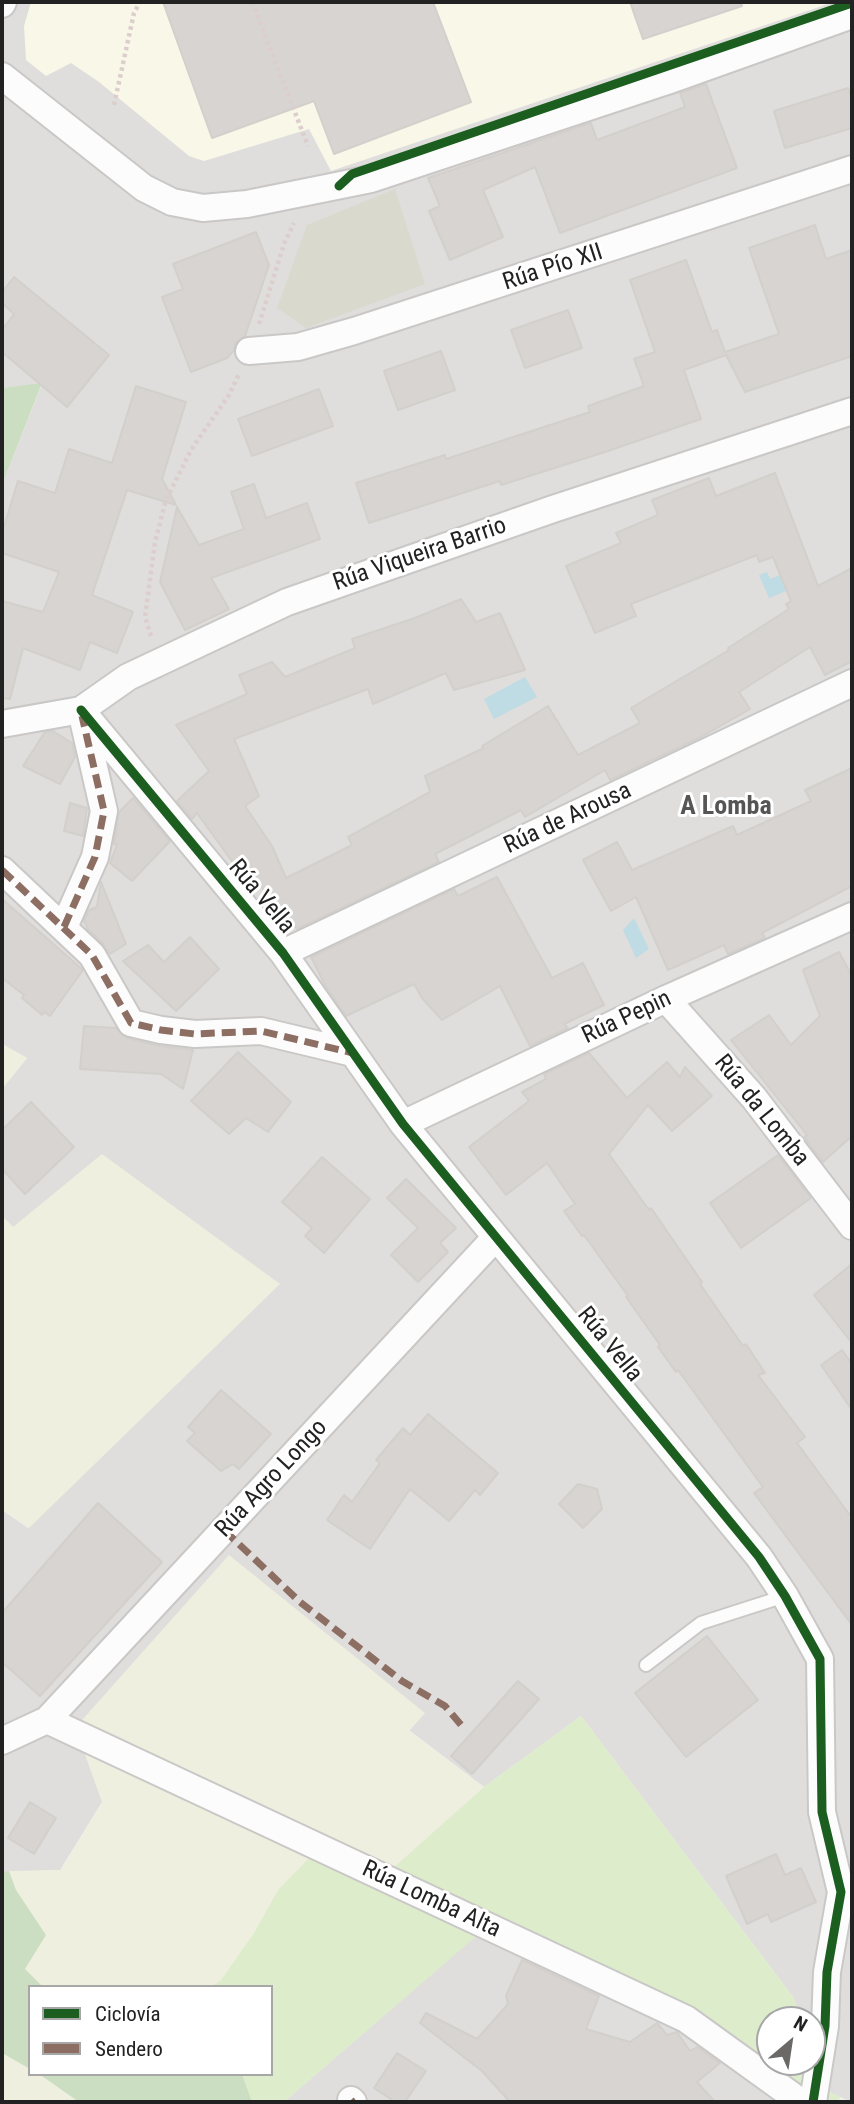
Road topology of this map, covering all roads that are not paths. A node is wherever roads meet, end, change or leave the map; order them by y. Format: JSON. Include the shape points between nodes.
{"nodes":[{"id":1,"x":852,"y":15,"type":"edge"},
{"id":2,"x":2,"y":76,"type":"edge"},
{"id":3,"x":852,"y":169,"type":"edge"},
{"id":4,"x":249,"y":351,"type":"road end"},
{"id":5,"x":852,"y":411,"type":"edge"},
{"id":6,"x":852,"y":683,"type":"edge"},
{"id":7,"x":81,"y":710,"type":"junction"},
{"id":8,"x":2,"y":724,"type":"edge"},
{"id":9,"x":2,"y":870,"type":"edge"},
{"id":10,"x":852,"y":916,"type":"edge"},
{"id":11,"x":64,"y":927,"type":"junction"},
{"id":12,"x":283,"y":953,"type":"junction"},
{"id":13,"x":666,"y":999,"type":"junction"},
{"id":14,"x":353,"y":1053,"type":"junction"},
{"id":15,"x":404,"y":1124,"type":"junction"},
{"id":16,"x":852,"y":1226,"type":"edge"},
{"id":17,"x":496,"y":1237,"type":"junction"},
{"id":18,"x":785,"y":1596,"type":"junction"},
{"id":19,"x":646,"y":1665,"type":"dead end"},
{"id":20,"x":47,"y":1720,"type":"junction"},
{"id":21,"x":2,"y":1741,"type":"edge"},
{"id":22,"x":801,"y":2102,"type":"edge"},
{"id":23,"x":813,"y":2102,"type":"edge"}],
"edges":[{"from":1,"to":2,"type":"street","via":[[372,179],[203,208],[172,202],[144,188]]},
{"from":3,"to":4,"type":"street","name":"Rúa Pío XII","via":[[354,331],[298,347]]},
{"from":5,"to":7,"type":"street","name":"Rúa Viqueira Barrio","via":[[287,602],[128,677]]},
{"from":6,"to":12,"type":"street","name":"Rúa de Arousa"},
{"from":7,"to":8,"type":"street","name":"Rúa Viqueira Barrio"},
{"from":7,"to":11,"type":"street","via":[[104,811],[95,857]]},
{"from":7,"to":12,"type":"street","name":"Rúa Vella"},
{"from":9,"to":11,"type":"street"},
{"from":10,"to":13,"type":"street","name":"Rúa Pepin"},
{"from":11,"to":14,"type":"street","via":[[92,955],[131,1023],[195,1034],[261,1031]]},
{"from":12,"to":14,"type":"street","name":"Rúa Vella"},
{"from":13,"to":15,"type":"street","name":"Rúa Pepin"},
{"from":13,"to":16,"type":"street","name":"Rúa da Lomba","via":[[754,1098]]},
{"from":14,"to":15,"type":"street","name":"Rúa Vella"},
{"from":15,"to":17,"type":"street","name":"Rúa Vella"},
{"from":17,"to":18,"type":"street","name":"Rúa Vella","via":[[759,1558]]},
{"from":17,"to":20,"type":"street","name":"Rúa Agro Longo"},
{"from":18,"to":19,"type":"lane","via":[[701,1623]]},
{"from":18,"to":23,"type":"street","name":"Rúa Vella","via":[[820,1659],[822,1811],[841,1892]]},
{"from":20,"to":21,"type":"street"},
{"from":20,"to":22,"type":"street","name":"Rúa Lomba Alta","via":[[686,2019]]}]}
